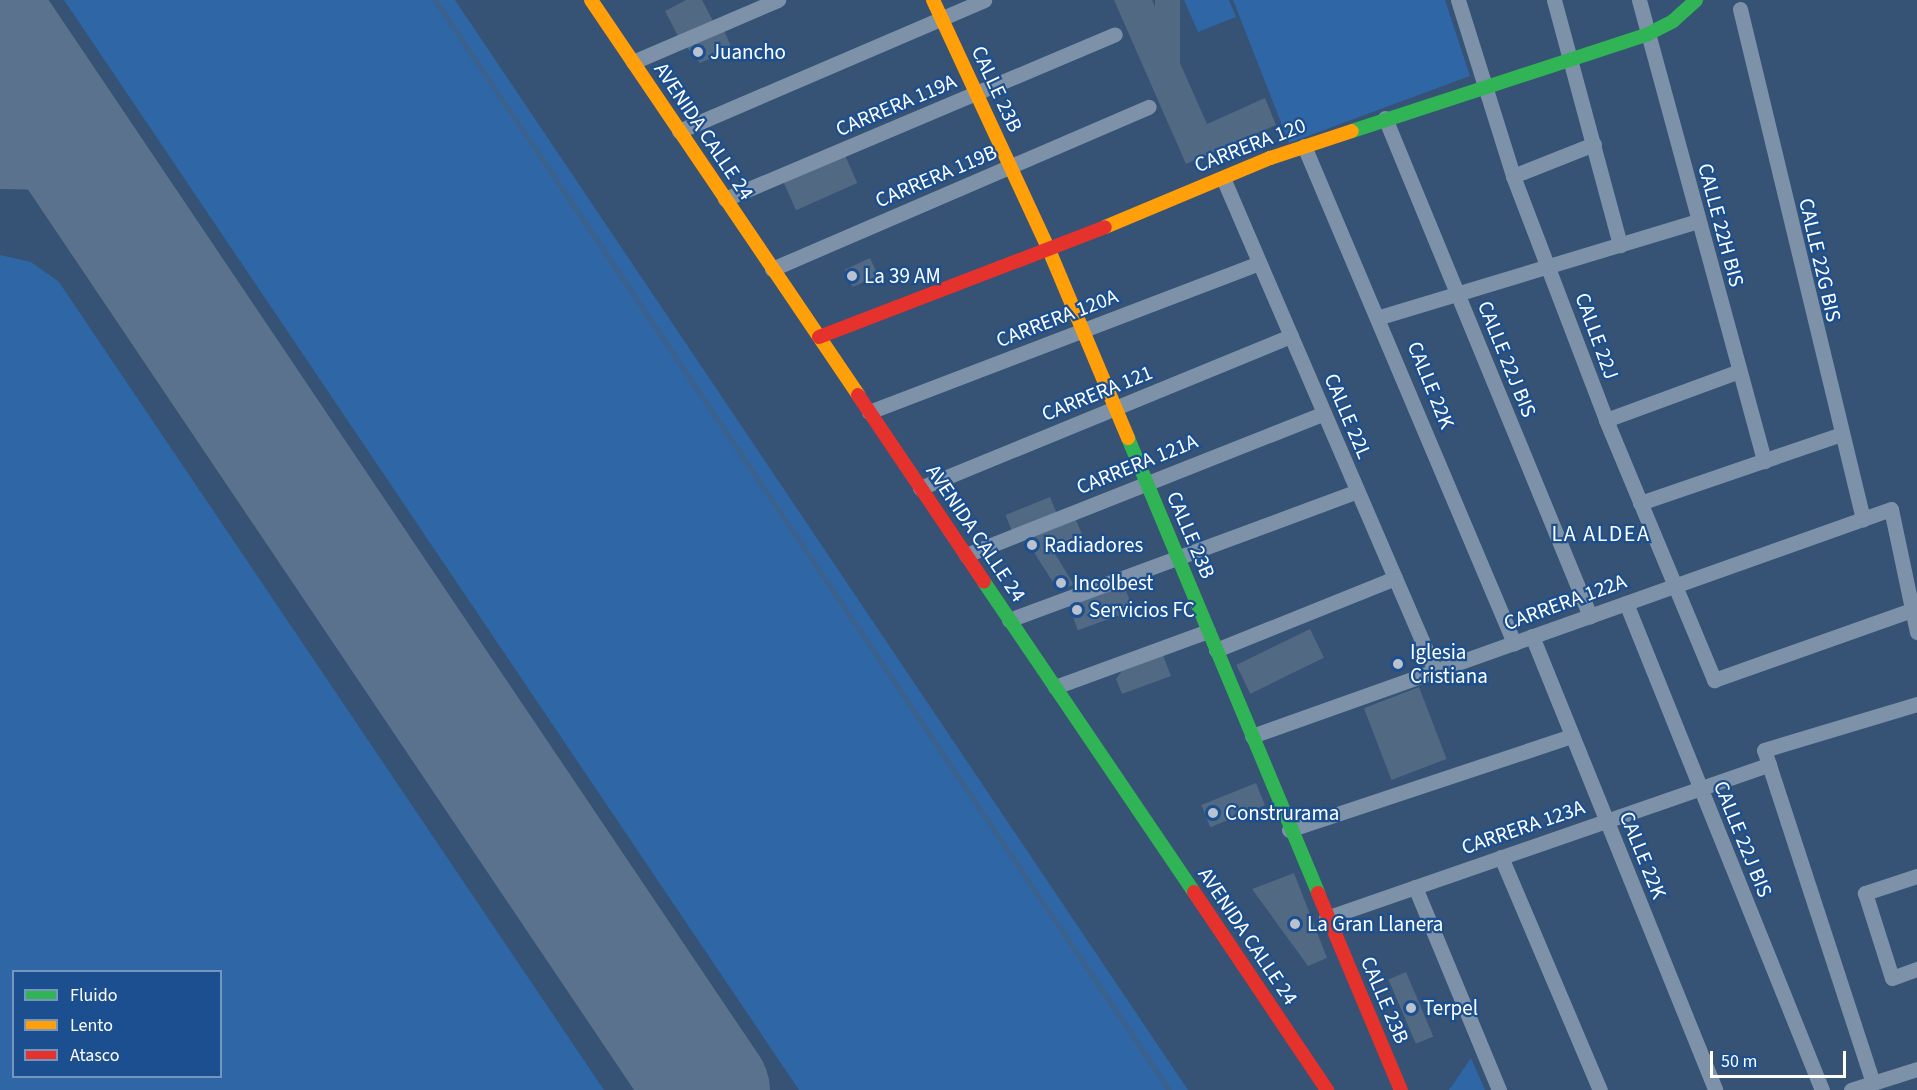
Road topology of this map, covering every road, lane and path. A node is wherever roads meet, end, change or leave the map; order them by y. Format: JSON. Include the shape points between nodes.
{"nodes":[{"id":1,"x":591,"y":0,"type":"edge"},
{"id":2,"x":778,"y":0,"type":"edge"},
{"id":3,"x":933,"y":0,"type":"edge"},
{"id":4,"x":984,"y":0,"type":"edge"},
{"id":5,"x":1458,"y":0,"type":"edge"},
{"id":6,"x":1554,"y":0,"type":"edge"},
{"id":7,"x":1639,"y":0,"type":"edge"},
{"id":8,"x":1696,"y":0,"type":"edge"},
{"id":9,"x":1740,"y":9,"type":"dead end"},
{"id":10,"x":942,"y":19,"type":"junction"},
{"id":11,"x":1115,"y":33,"type":"dead end"},
{"id":12,"x":1648,"y":34,"type":"junction"},
{"id":13,"x":1571,"y":60,"type":"junction"},
{"id":14,"x":633,"y":62,"type":"junction"},
{"id":15,"x":1486,"y":87,"type":"junction"},
{"id":16,"x":976,"y":93,"type":"junction"},
{"id":17,"x":1149,"y":107,"type":"dead end"},
{"id":18,"x":1385,"y":118,"type":"junction"},
{"id":19,"x":680,"y":131,"type":"junction"},
{"id":20,"x":1594,"y":144,"type":"junction"},
{"id":21,"x":1304,"y":146,"type":"junction"},
{"id":22,"x":1010,"y":167,"type":"junction"},
{"id":23,"x":1513,"y":176,"type":"junction"},
{"id":24,"x":1223,"y":178,"type":"junction"},
{"id":25,"x":725,"y":199,"type":"junction"},
{"id":26,"x":1698,"y":221,"type":"junction"},
{"id":27,"x":1620,"y":245,"type":"junction"},
{"id":28,"x":1048,"y":250,"type":"junction"},
{"id":29,"x":1259,"y":263,"type":"junction"},
{"id":30,"x":1549,"y":266,"type":"junction"},
{"id":31,"x":772,"y":269,"type":"junction"},
{"id":32,"x":1457,"y":294,"type":"junction"},
{"id":33,"x":1380,"y":317,"type":"junction"},
{"id":34,"x":1082,"y":330,"type":"junction"},
{"id":35,"x":1291,"y":336,"type":"junction"},
{"id":36,"x":819,"y":338,"type":"junction"},
{"id":37,"x":1739,"y":371,"type":"junction"},
{"id":38,"x":1115,"y":408,"type":"junction"},
{"id":39,"x":869,"y":412,"type":"junction"},
{"id":40,"x":1324,"y":412,"type":"junction"},
{"id":41,"x":1606,"y":420,"type":"junction"},
{"id":42,"x":1839,"y":435,"type":"junction"},
{"id":43,"x":1764,"y":460,"type":"junction"},
{"id":44,"x":1146,"y":483,"type":"junction"},
{"id":45,"x":920,"y":488,"type":"junction"},
{"id":46,"x":1358,"y":491,"type":"junction"},
{"id":47,"x":1640,"y":503,"type":"junction"},
{"id":48,"x":1863,"y":519,"type":"junction"},
{"id":49,"x":966,"y":555,"type":"junction"},
{"id":50,"x":1178,"y":557,"type":"junction"},
{"id":51,"x":1395,"y":578,"type":"junction"},
{"id":52,"x":1675,"y":585,"type":"junction"},
{"id":53,"x":1626,"y":603,"type":"junction"},
{"id":54,"x":1912,"y":610,"type":"junction"},
{"id":55,"x":1590,"y":616,"type":"junction"},
{"id":56,"x":1009,"y":620,"type":"junction"},
{"id":57,"x":1209,"y":632,"type":"junction"},
{"id":58,"x":1917,"y":632,"type":"edge"},
{"id":59,"x":1532,"y":636,"type":"junction"},
{"id":60,"x":1514,"y":643,"type":"junction"},
{"id":61,"x":1216,"y":650,"type":"junction"},
{"id":62,"x":1435,"y":671,"type":"junction"},
{"id":63,"x":1055,"y":687,"type":"junction"},
{"id":64,"x":1917,"y":704,"type":"edge"},
{"id":65,"x":1252,"y":736,"type":"junction"},
{"id":66,"x":1572,"y":736,"type":"junction"},
{"id":67,"x":1766,"y":758,"type":"junction"},
{"id":68,"x":1701,"y":789,"type":"junction"},
{"id":69,"x":1606,"y":821,"type":"junction"},
{"id":70,"x":1289,"y":830,"type":"junction"},
{"id":71,"x":1501,"y":857,"type":"junction"},
{"id":72,"x":1917,"y":876,"type":"edge"},
{"id":73,"x":1414,"y":887,"type":"junction"},
{"id":74,"x":1326,"y":918,"type":"junction"},
{"id":75,"x":1917,"y":969,"type":"edge"},
{"id":76,"x":1917,"y":1069,"type":"edge"},
{"id":77,"x":1873,"y":1083,"type":"junction"},
{"id":78,"x":1327,"y":1090,"type":"edge"},
{"id":79,"x":1401,"y":1090,"type":"edge"},
{"id":80,"x":1499,"y":1090,"type":"edge"},
{"id":81,"x":1600,"y":1090,"type":"edge"},
{"id":82,"x":1715,"y":1090,"type":"edge"},
{"id":83,"x":1822,"y":1090,"type":"edge"},
{"id":84,"x":1851,"y":1090,"type":"edge"}],
"edges":[{"from":1,"to":14,"type":"street","name":"AVENIDA CALLE 24"},
{"from":2,"to":14,"type":"street"},
{"from":3,"to":10,"type":"street","name":"CALLE 23B"},
{"from":4,"to":10,"type":"street"},
{"from":5,"to":15,"type":"street","name":"CALLE 22J"},
{"from":6,"to":13,"type":"street"},
{"from":7,"to":12,"type":"street","name":"CALLE 22H BIS"},
{"from":8,"to":12,"type":"street","name":"CARRERA 120","via":[[1673,21]]},
{"from":9,"to":42,"type":"street","name":"CALLE 22G BIS"},
{"from":10,"to":16,"type":"street","name":"CALLE 23B"},
{"from":10,"to":19,"type":"street"},
{"from":11,"to":16,"type":"street","name":"CARRERA 119A"},
{"from":12,"to":13,"type":"street","name":"CARRERA 120"},
{"from":12,"to":26,"type":"street","name":"CALLE 22H BIS"},
{"from":13,"to":15,"type":"street","name":"CARRERA 120"},
{"from":13,"to":20,"type":"street"},
{"from":14,"to":19,"type":"street","name":"AVENIDA CALLE 24"},
{"from":15,"to":18,"type":"street","name":"CARRERA 120"},
{"from":15,"to":23,"type":"street","name":"CALLE 22J"},
{"from":16,"to":22,"type":"street","name":"CALLE 23B"},
{"from":16,"to":25,"type":"street","name":"CARRERA 119A"},
{"from":17,"to":22,"type":"street","name":"CARRERA 119B"},
{"from":18,"to":21,"type":"street","name":"CARRERA 120"},
{"from":18,"to":32,"type":"street","name":"CALLE 22J BIS"},
{"from":19,"to":25,"type":"street","name":"AVENIDA CALLE 24"},
{"from":20,"to":23,"type":"street"},
{"from":20,"to":27,"type":"street"},
{"from":21,"to":24,"type":"street","name":"CARRERA 120"},
{"from":21,"to":33,"type":"street","name":"CALLE 22K"},
{"from":22,"to":28,"type":"street","name":"CALLE 23B"},
{"from":22,"to":31,"type":"street","name":"CARRERA 119B"},
{"from":23,"to":30,"type":"street","name":"CALLE 22J"},
{"from":24,"to":28,"type":"street","name":"CARRERA 120"},
{"from":24,"to":29,"type":"street","name":"CALLE 22L"},
{"from":25,"to":31,"type":"street","name":"AVENIDA CALLE 24"},
{"from":26,"to":27,"type":"street"},
{"from":26,"to":37,"type":"street","name":"CALLE 22H BIS"},
{"from":27,"to":30,"type":"street"},
{"from":28,"to":34,"type":"street","name":"CALLE 23B"},
{"from":28,"to":36,"type":"street","name":"CARRERA 120"},
{"from":29,"to":34,"type":"street","name":"CARRERA 120A"},
{"from":29,"to":35,"type":"street","name":"CALLE 22L"},
{"from":30,"to":32,"type":"street"},
{"from":30,"to":41,"type":"street","name":"CALLE 22J"},
{"from":31,"to":36,"type":"street","name":"AVENIDA CALLE 24"},
{"from":32,"to":33,"type":"street"},
{"from":32,"to":55,"type":"street","name":"CALLE 22J BIS"},
{"from":33,"to":60,"type":"street","name":"CALLE 22K"},
{"from":34,"to":38,"type":"street","name":"CALLE 23B"},
{"from":34,"to":39,"type":"street","name":"CARRERA 120A"},
{"from":35,"to":38,"type":"street","name":"CARRERA 121"},
{"from":35,"to":40,"type":"street","name":"CALLE 22L"},
{"from":36,"to":39,"type":"street","name":"AVENIDA CALLE 24"},
{"from":37,"to":41,"type":"street"},
{"from":37,"to":43,"type":"street","name":"CALLE 22H BIS"},
{"from":38,"to":44,"type":"street","name":"CALLE 23B"},
{"from":38,"to":45,"type":"street","name":"CARRERA 121"},
{"from":39,"to":45,"type":"street","name":"AVENIDA CALLE 24"},
{"from":40,"to":44,"type":"street","name":"CARRERA 121A"},
{"from":40,"to":46,"type":"street","name":"CALLE 22L"},
{"from":41,"to":47,"type":"street","name":"CALLE 22J"},
{"from":42,"to":43,"type":"street"},
{"from":42,"to":48,"type":"street","name":"CALLE 22G BIS"},
{"from":43,"to":47,"type":"street"},
{"from":44,"to":49,"type":"street","name":"CARRERA 121A"},
{"from":44,"to":50,"type":"street","name":"CALLE 23B"},
{"from":45,"to":49,"type":"street","name":"AVENIDA CALLE 24"},
{"from":46,"to":50,"type":"street"},
{"from":46,"to":51,"type":"street","name":"CALLE 22L"},
{"from":47,"to":52,"type":"street","name":"CALLE 22J"},
{"from":48,"to":52,"type":"street","name":"CARRERA 122A"},
{"from":48,"to":54,"type":"street","name":"CARRERA 122A","via":[[1891,508]]},
{"from":49,"to":56,"type":"street","name":"AVENIDA CALLE 24"},
{"from":50,"to":56,"type":"street"},
{"from":50,"to":57,"type":"street","name":"CALLE 23B"},
{"from":51,"to":61,"type":"street"},
{"from":51,"to":62,"type":"street","name":"CALLE 22L"},
{"from":52,"to":53,"type":"street","name":"CARRERA 122A"},
{"from":52,"to":54,"type":"street","name":"CALLE 22J","via":[[1714,680]]},
{"from":53,"to":55,"type":"street","name":"CARRERA 122A"},
{"from":53,"to":68,"type":"street","name":"CALLE 22J BIS"},
{"from":54,"to":58,"type":"street"},
{"from":55,"to":59,"type":"street","name":"CARRERA 122A"},
{"from":56,"to":63,"type":"street","name":"AVENIDA CALLE 24"},
{"from":57,"to":61,"type":"street","name":"CALLE 23B"},
{"from":57,"to":63,"type":"street"},
{"from":59,"to":60,"type":"street","name":"CARRERA 122A"},
{"from":59,"to":66,"type":"street","name":"CALLE 22K"},
{"from":60,"to":62,"type":"street","name":"CARRERA 122A"},
{"from":61,"to":65,"type":"street","name":"CALLE 23B"},
{"from":62,"to":65,"type":"street","name":"CARRERA 122A"},
{"from":63,"to":78,"type":"street","name":"AVENIDA CALLE 24"},
{"from":64,"to":67,"type":"street","name":"CARRERA 123A"},
{"from":65,"to":70,"type":"street","name":"CALLE 23B"},
{"from":66,"to":69,"type":"street","name":"CALLE 22K"},
{"from":66,"to":70,"type":"street"},
{"from":67,"to":68,"type":"street","name":"CARRERA 123A"},
{"from":67,"to":77,"type":"street"},
{"from":68,"to":69,"type":"street","name":"CARRERA 123A"},
{"from":68,"to":83,"type":"street","name":"CALLE 22J BIS"},
{"from":69,"to":71,"type":"street","name":"CARRERA 123A"},
{"from":69,"to":82,"type":"street","name":"CALLE 22K"},
{"from":70,"to":74,"type":"street","name":"CALLE 23B"},
{"from":71,"to":73,"type":"street","name":"CARRERA 123A"},
{"from":71,"to":81,"type":"street"},
{"from":72,"to":75,"type":"street","via":[[1865,893],[1892,978]]},
{"from":73,"to":74,"type":"street","name":"CARRERA 123A"},
{"from":73,"to":80,"type":"street"},
{"from":74,"to":79,"type":"street","name":"CALLE 23B"},
{"from":76,"to":77,"type":"street"},
{"from":77,"to":84,"type":"street"}]}
